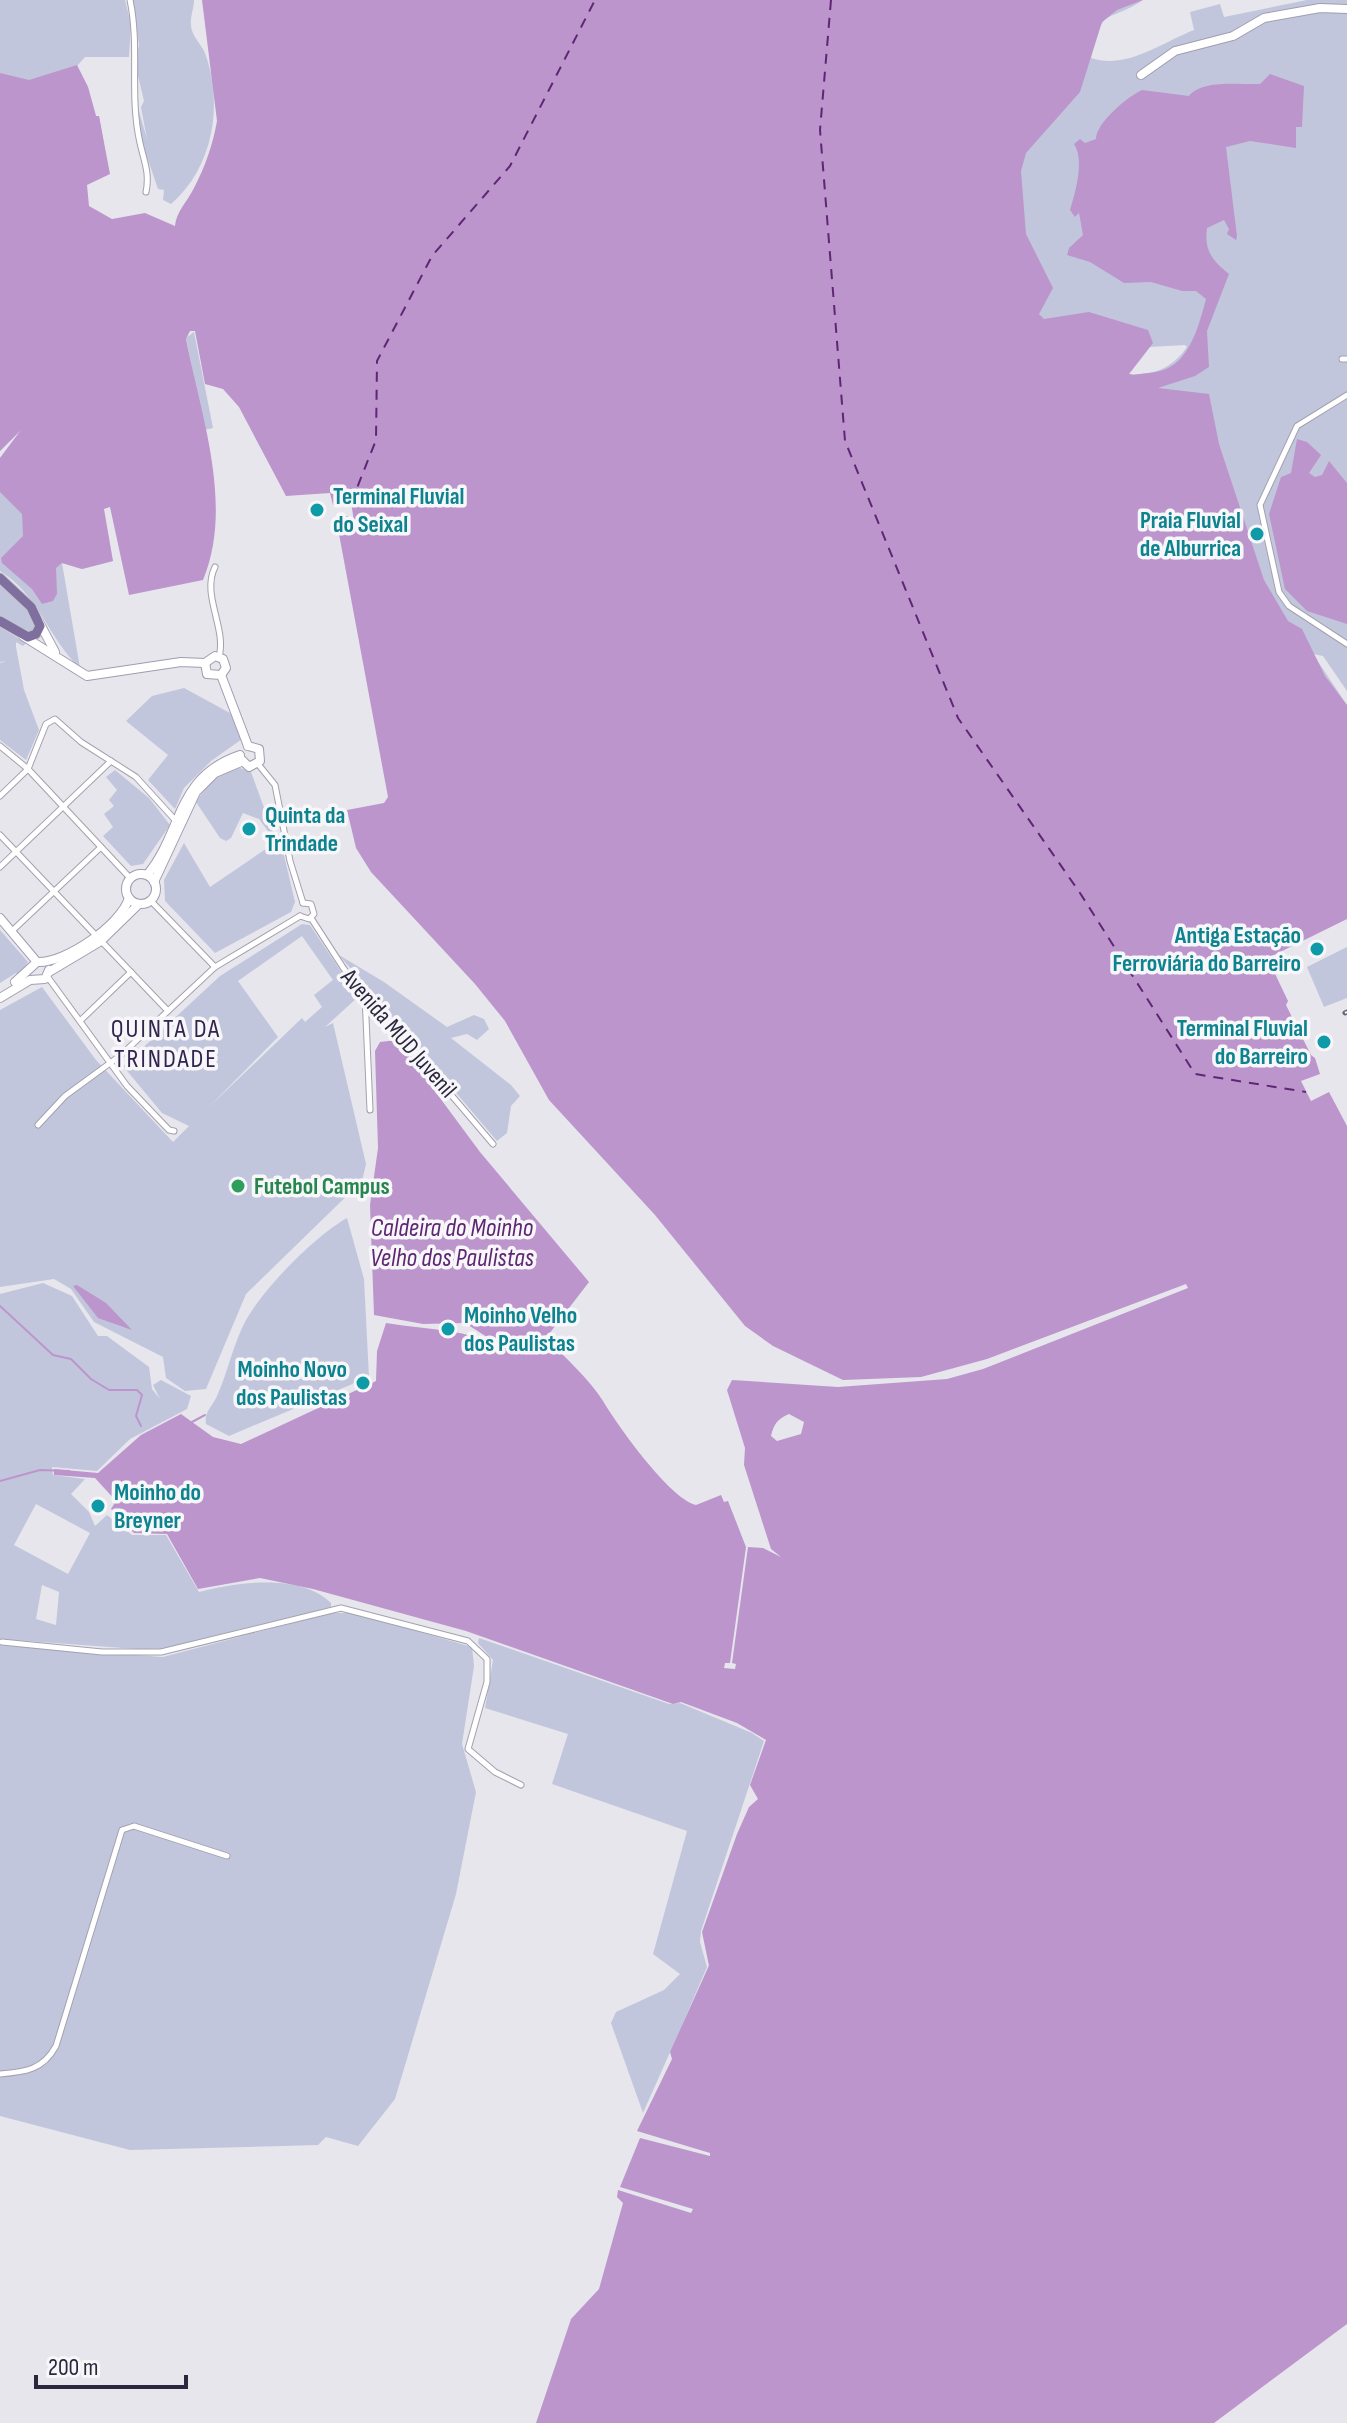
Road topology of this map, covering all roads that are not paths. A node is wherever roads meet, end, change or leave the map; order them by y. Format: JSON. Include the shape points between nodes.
{"nodes":[{"id":1,"x":130,"y":0,"type":"edge"},
{"id":2,"x":1347,"y":9,"type":"edge"},
{"id":3,"x":1141,"y":75,"type":"dead end"},
{"id":4,"x":146,"y":192,"type":"dead end"},
{"id":5,"x":1347,"y":395,"type":"edge"},
{"id":6,"x":215,"y":567,"type":"dead end"},
{"id":7,"x":0,"y":578,"type":"edge"},
{"id":8,"x":1,"y":622,"type":"edge"},
{"id":9,"x":39,"y":622,"type":"junction"},
{"id":10,"x":22,"y":636,"type":"junction"},
{"id":11,"x":1347,"y":644,"type":"edge"},
{"id":12,"x":219,"y":657,"type":"junction"},
{"id":13,"x":63,"y":662,"type":"junction"},
{"id":14,"x":205,"y":663,"type":"junction"},
{"id":15,"x":221,"y":675,"type":"junction"},
{"id":16,"x":0,"y":746,"type":"edge"},
{"id":17,"x":248,"y":746,"type":"junction"},
{"id":18,"x":240,"y":758,"type":"junction"},
{"id":19,"x":111,"y":761,"type":"junction"},
{"id":20,"x":258,"y":764,"type":"junction"},
{"id":21,"x":28,"y":769,"type":"junction"},
{"id":22,"x":0,"y":796,"type":"edge"},
{"id":23,"x":63,"y":807,"type":"junction"},
{"id":24,"x":177,"y":820,"type":"junction"},
{"id":25,"x":0,"y":835,"type":"edge"},
{"id":26,"x":101,"y":847,"type":"junction"},
{"id":27,"x":16,"y":852,"type":"junction"},
{"id":28,"x":0,"y":867,"type":"edge"},
{"id":29,"x":131,"y":879,"type":"junction"},
{"id":30,"x":150,"y":879,"type":"junction"},
{"id":31,"x":53,"y":891,"type":"junction"},
{"id":32,"x":129,"y":898,"type":"junction"},
{"id":33,"x":151,"y":901,"type":"junction"},
{"id":34,"x":303,"y":903,"type":"junction"},
{"id":35,"x":139,"y":904,"type":"junction"},
{"id":36,"x":300,"y":916,"type":"junction"},
{"id":37,"x":0,"y":918,"type":"edge"},
{"id":38,"x":311,"y":918,"type":"junction"},
{"id":39,"x":12,"y":931,"type":"junction"},
{"id":40,"x":99,"y":938,"type":"junction"},
{"id":41,"x":215,"y":967,"type":"junction"},
{"id":42,"x":44,"y":968,"type":"junction"},
{"id":43,"x":131,"y":972,"type":"junction"},
{"id":44,"x":32,"y":976,"type":"junction"},
{"id":45,"x":0,"y":992,"type":"edge"},
{"id":46,"x":365,"y":993,"type":"junction"},
{"id":47,"x":0,"y":998,"type":"edge"},
{"id":48,"x":359,"y":999,"type":"dead end"},
{"id":49,"x":168,"y":1011,"type":"junction"},
{"id":50,"x":81,"y":1020,"type":"junction"},
{"id":51,"x":111,"y":1063,"type":"junction"},
{"id":52,"x":370,"y":1110,"type":"dead end"},
{"id":53,"x":38,"y":1125,"type":"dead end"},
{"id":54,"x":174,"y":1131,"type":"dead end"},
{"id":55,"x":493,"y":1144,"type":"dead end"},
{"id":56,"x":2,"y":1642,"type":"edge"},
{"id":57,"x":521,"y":1785,"type":"dead end"},
{"id":58,"x":227,"y":1856,"type":"dead end"},
{"id":59,"x":0,"y":2074,"type":"edge"}],
"edges":[{"from":1,"to":4,"type":"street","via":[[134,111],[150,175]]},
{"from":2,"to":3,"type":"street","via":[[1264,18],[1233,36],[1175,51]]},
{"from":5,"to":11,"type":"street","via":[[1297,426],[1260,505],[1279,592],[1289,606]]},
{"from":6,"to":12,"type":"street","via":[[210,580]]},
{"from":7,"to":9,"type":"main road","via":[[21,595]]},
{"from":8,"to":10,"type":"main road"},
{"from":9,"to":10,"type":"main road","via":[[36,634]]},
{"from":9,"to":13,"type":"street"},
{"from":10,"to":13,"type":"street"},
{"from":12,"to":14,"type":"street"},
{"from":12,"to":15,"type":"street","via":[[225,663]]},
{"from":13,"to":14,"type":"street","via":[[78,674],[98,677],[181,662]]},
{"from":14,"to":15,"type":"street","via":[[207,674]]},
{"from":15,"to":17,"type":"street"},
{"from":16,"to":21,"type":"street"},
{"from":17,"to":18,"type":"street"},
{"from":17,"to":20,"type":"street","via":[[261,753]]},
{"from":18,"to":20,"type":"street","via":[[249,767]]},
{"from":18,"to":24,"type":"street","via":[[216,765],[196,782]]},
{"from":19,"to":21,"type":"street","via":[[53,718]]},
{"from":19,"to":23,"type":"street"},
{"from":19,"to":24,"type":"street","via":[[148,788]]},
{"from":20,"to":34,"type":"street","via":[[275,785]]},
{"from":21,"to":22,"type":"street"},
{"from":21,"to":23,"type":"street"},
{"from":23,"to":26,"type":"street"},
{"from":23,"to":27,"type":"street"},
{"from":24,"to":30,"type":"street"},
{"from":25,"to":27,"type":"street"},
{"from":26,"to":29,"type":"street"},
{"from":26,"to":31,"type":"street"},
{"from":27,"to":28,"type":"street"},
{"from":27,"to":31,"type":"street"},
{"from":29,"to":30,"type":"street"},
{"from":29,"to":32,"type":"street"},
{"from":30,"to":33,"type":"street","via":[[156,890]]},
{"from":31,"to":39,"type":"street"},
{"from":31,"to":40,"type":"street"},
{"from":32,"to":35,"type":"street"},
{"from":32,"to":40,"type":"street"},
{"from":33,"to":35,"type":"street"},
{"from":33,"to":41,"type":"street"},
{"from":34,"to":36,"type":"street"},
{"from":34,"to":38,"type":"street","name":"Avenida MUD Juvenil","via":[[314,908]]},
{"from":35,"to":40,"type":"street"},
{"from":36,"to":38,"type":"street"},
{"from":36,"to":41,"type":"street"},
{"from":37,"to":39,"type":"street"},
{"from":38,"to":46,"type":"street","name":"Avenida MUD Juvenil"},
{"from":39,"to":42,"type":"street"},
{"from":40,"to":42,"type":"street"},
{"from":40,"to":43,"type":"street"},
{"from":41,"to":49,"type":"street"},
{"from":42,"to":44,"type":"street"},
{"from":42,"to":44,"type":"street"},
{"from":42,"to":50,"type":"street"},
{"from":43,"to":49,"type":"street"},
{"from":43,"to":50,"type":"street"},
{"from":44,"to":45,"type":"street"},
{"from":44,"to":47,"type":"street"},
{"from":46,"to":48,"type":"street"},
{"from":46,"to":52,"type":"street"},
{"from":46,"to":55,"type":"street","name":"Avenida MUD Juvenil"},
{"from":49,"to":51,"type":"street"},
{"from":50,"to":51,"type":"street"},
{"from":51,"to":53,"type":"street","via":[[79,1084]]},
{"from":51,"to":54,"type":"street","via":[[146,1107]]},
{"from":56,"to":57,"type":"street","via":[[161,1652],[341,1608],[425,1629],[468,1641],[487,1659],[487,1682],[468,1749]]},
{"from":58,"to":59,"type":"street","via":[[134,1826],[122,1830],[49,2060],[29,2072]]}]}
